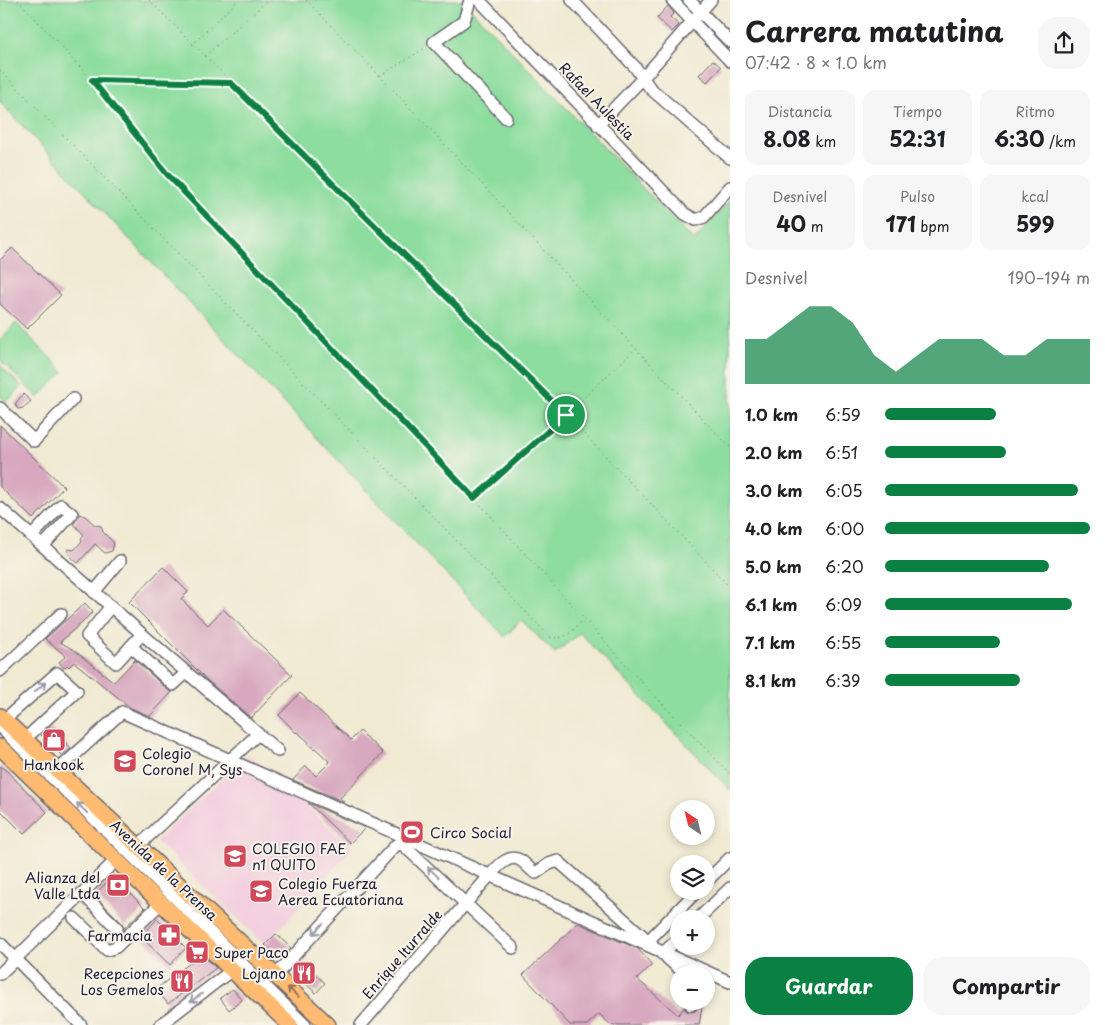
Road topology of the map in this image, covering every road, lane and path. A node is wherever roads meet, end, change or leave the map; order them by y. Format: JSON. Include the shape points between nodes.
{"nodes":[{"id":1,"x":18,"y":0,"type":"edge"},
{"id":2,"x":149,"y":0,"type":"edge"},
{"id":3,"x":238,"y":0,"type":"edge"},
{"id":4,"x":268,"y":0,"type":"edge"},
{"id":5,"x":306,"y":0,"type":"edge"},
{"id":6,"x":470,"y":0,"type":"edge"},
{"id":7,"x":480,"y":0,"type":"edge"},
{"id":8,"x":572,"y":0,"type":"edge"},
{"id":9,"x":672,"y":0,"type":"edge"},
{"id":10,"x":689,"y":0,"type":"edge"},
{"id":11,"x":711,"y":0,"type":"edge"},
{"id":12,"x":701,"y":12,"type":"junction"},
{"id":13,"x":693,"y":22,"type":"junction"},
{"id":14,"x":434,"y":42,"type":"junction"},
{"id":15,"x":730,"y":42,"type":"edge"},
{"id":16,"x":192,"y":45,"type":"junction"},
{"id":17,"x":204,"y":57,"type":"junction"},
{"id":18,"x":730,"y":61,"type":"edge"},
{"id":19,"x":0,"y":70,"type":"edge"},
{"id":20,"x":380,"y":76,"type":"junction"},
{"id":21,"x":642,"y":79,"type":"junction"},
{"id":22,"x":92,"y":80,"type":"junction"},
{"id":23,"x":231,"y":83,"type":"junction"},
{"id":24,"x":506,"y":118,"type":"dead end"},
{"id":25,"x":598,"y":125,"type":"junction"},
{"id":26,"x":730,"y":158,"type":"edge"},
{"id":27,"x":730,"y":187,"type":"edge"},
{"id":28,"x":635,"y":349,"type":"junction"},
{"id":29,"x":73,"y":399,"type":"dead end"},
{"id":30,"x":0,"y":408,"type":"edge"},
{"id":31,"x":566,"y":415,"type":"junction"},
{"id":32,"x":730,"y":447,"type":"edge"},
{"id":33,"x":474,"y":498,"type":"junction"},
{"id":34,"x":0,"y":508,"type":"edge"},
{"id":35,"x":32,"y":536,"type":"junction"},
{"id":36,"x":43,"y":546,"type":"junction"},
{"id":37,"x":120,"y":561,"type":"dead end"},
{"id":38,"x":730,"y":587,"type":"edge"},
{"id":39,"x":94,"y":592,"type":"junction"},
{"id":40,"x":111,"y":606,"type":"junction"},
{"id":41,"x":61,"y":614,"type":"dead end"},
{"id":42,"x":584,"y":619,"type":"junction"},
{"id":43,"x":142,"y":634,"type":"junction"},
{"id":44,"x":131,"y":646,"type":"junction"},
{"id":45,"x":0,"y":671,"type":"edge"},
{"id":46,"x":186,"y":673,"type":"junction"},
{"id":47,"x":1,"y":721,"type":"edge"},
{"id":48,"x":258,"y":734,"type":"junction"},
{"id":49,"x":24,"y":739,"type":"junction"},
{"id":50,"x":0,"y":747,"type":"edge"},
{"id":51,"x":278,"y":751,"type":"dead end"},
{"id":52,"x":58,"y":770,"type":"junction"},
{"id":53,"x":730,"y":774,"type":"edge"},
{"id":54,"x":138,"y":846,"type":"junction"},
{"id":55,"x":116,"y":860,"type":"junction"},
{"id":56,"x":729,"y":861,"type":"edge"},
{"id":57,"x":715,"y":874,"type":"edge"},
{"id":58,"x":730,"y":888,"type":"edge"},
{"id":59,"x":82,"y":893,"type":"junction"},
{"id":60,"x":688,"y":900,"type":"edge"},
{"id":61,"x":466,"y":902,"type":"junction"},
{"id":62,"x":160,"y":903,"type":"junction"},
{"id":63,"x":707,"y":910,"type":"edge"},
{"id":64,"x":74,"y":918,"type":"dead end"},
{"id":65,"x":117,"y":928,"type":"dead end"},
{"id":66,"x":648,"y":940,"type":"junction"},
{"id":67,"x":0,"y":943,"type":"edge"},
{"id":68,"x":670,"y":946,"type":"edge"},
{"id":69,"x":513,"y":948,"type":"dead end"},
{"id":70,"x":662,"y":954,"type":"junction"},
{"id":71,"x":16,"y":958,"type":"junction"},
{"id":72,"x":675,"y":965,"type":"edge"},
{"id":73,"x":232,"y":970,"type":"junction"},
{"id":74,"x":0,"y":974,"type":"edge"},
{"id":75,"x":276,"y":976,"type":"junction"},
{"id":76,"x":730,"y":982,"type":"edge"},
{"id":77,"x":283,"y":1023,"type":"edge"},
{"id":78,"x":81,"y":1025,"type":"edge"},
{"id":79,"x":160,"y":1025,"type":"edge"},
{"id":80,"x":305,"y":1025,"type":"edge"},
{"id":81,"x":328,"y":1025,"type":"edge"},
{"id":82,"x":361,"y":1025,"type":"edge"}],
"edges":[{"from":1,"to":22,"type":"path"},
{"from":2,"to":16,"type":"path"},
{"from":3,"to":16,"type":"path"},
{"from":4,"to":17,"type":"path"},
{"from":5,"to":20,"type":"path"},
{"from":6,"to":14,"type":"street","via":[[464,22]]},
{"from":7,"to":25,"type":"street","name":"Rafael Aulestia"},
{"from":8,"to":21,"type":"street"},
{"from":9,"to":13,"type":"street"},
{"from":10,"to":12,"type":"street"},
{"from":11,"to":12,"type":"street"},
{"from":12,"to":13,"type":"street"},
{"from":12,"to":15,"type":"street"},
{"from":13,"to":18,"type":"street"},
{"from":13,"to":21,"type":"street"},
{"from":14,"to":20,"type":"path"},
{"from":14,"to":24,"type":"street"},
{"from":16,"to":17,"type":"path"},
{"from":17,"to":23,"type":"path"},
{"from":19,"to":42,"type":"path","via":[[550,637],[566,637]]},
{"from":20,"to":28,"type":"path"},
{"from":21,"to":25,"type":"street"},
{"from":21,"to":26,"type":"street"},
{"from":22,"to":23,"type":"path"},
{"from":22,"to":33,"type":"path","via":[[167,174]]},
{"from":23,"to":31,"type":"path"},
{"from":25,"to":27,"type":"street","name":"Rafael Aulestia","via":[[685,214],[696,220],[704,217]]},
{"from":28,"to":31,"type":"path"},
{"from":28,"to":32,"type":"path"},
{"from":29,"to":30,"type":"street","via":[[34,441]]},
{"from":31,"to":33,"type":"path"},
{"from":31,"to":38,"type":"path"},
{"from":33,"to":42,"type":"path"},
{"from":34,"to":35,"type":"street"},
{"from":35,"to":36,"type":"street"},
{"from":35,"to":36,"type":"street","via":[[62,505],[72,514]]},
{"from":36,"to":39,"type":"street"},
{"from":37,"to":39,"type":"street"},
{"from":39,"to":40,"type":"street"},
{"from":40,"to":43,"type":"street"},
{"from":40,"to":44,"type":"street","via":[[87,636],[116,663]]},
{"from":41,"to":45,"type":"street"},
{"from":42,"to":53,"type":"path"},
{"from":43,"to":44,"type":"street"},
{"from":43,"to":46,"type":"street"},
{"from":44,"to":46,"type":"street","via":[[174,685]]},
{"from":46,"to":48,"type":"street"},
{"from":47,"to":49,"type":"main road","name":"Avenida de la Prensa"},
{"from":47,"to":49,"type":"street","one_way":true,"via":[[57,673],[77,692]]},
{"from":80,"to":47,"type":"street","one_way":true},
{"from":48,"to":51,"type":"street"},
{"from":48,"to":54,"type":"street"},
{"from":49,"to":52,"type":"main road","name":"Avenida de la Prensa"},
{"from":50,"to":55,"type":"main road","name":"Avenida de la Prensa"},
{"from":52,"to":54,"type":"main road","name":"Avenida de la Prensa"},
{"from":52,"to":76,"type":"street","via":[[122,712]]},
{"from":54,"to":75,"type":"main road","name":"Avenida de la Prensa"},
{"from":55,"to":59,"type":"street"},
{"from":55,"to":62,"type":"main road","name":"Avenida de la Prensa"},
{"from":56,"to":57,"type":"street"},
{"from":58,"to":63,"type":"street"},
{"from":59,"to":65,"type":"street"},
{"from":59,"to":71,"type":"street"},
{"from":60,"to":66,"type":"street"},
{"from":61,"to":66,"type":"street","name":"Enrique Iturralde","via":[[506,860],[520,860],[536,873],[558,861]]},
{"from":61,"to":69,"type":"street"},
{"from":61,"to":75,"type":"street","one_way":true,"via":[[399,843]]},
{"from":61,"to":82,"type":"street","name":"Enrique Iturralde"},
{"from":62,"to":64,"type":"street","via":[[110,950]]},
{"from":62,"to":73,"type":"main road","name":"Avenida de la Prensa"},
{"from":66,"to":70,"type":"street"},
{"from":67,"to":71,"type":"street"},
{"from":68,"to":70,"type":"street"},
{"from":70,"to":72,"type":"street"},
{"from":71,"to":74,"type":"street"},
{"from":71,"to":78,"type":"street"},
{"from":73,"to":77,"type":"main road","name":"Avenida de la Prensa"},
{"from":73,"to":79,"type":"street","one_way":true},
{"from":81,"to":75,"type":"main road","name":"Avenida de la Prensa","one_way":true}]}
